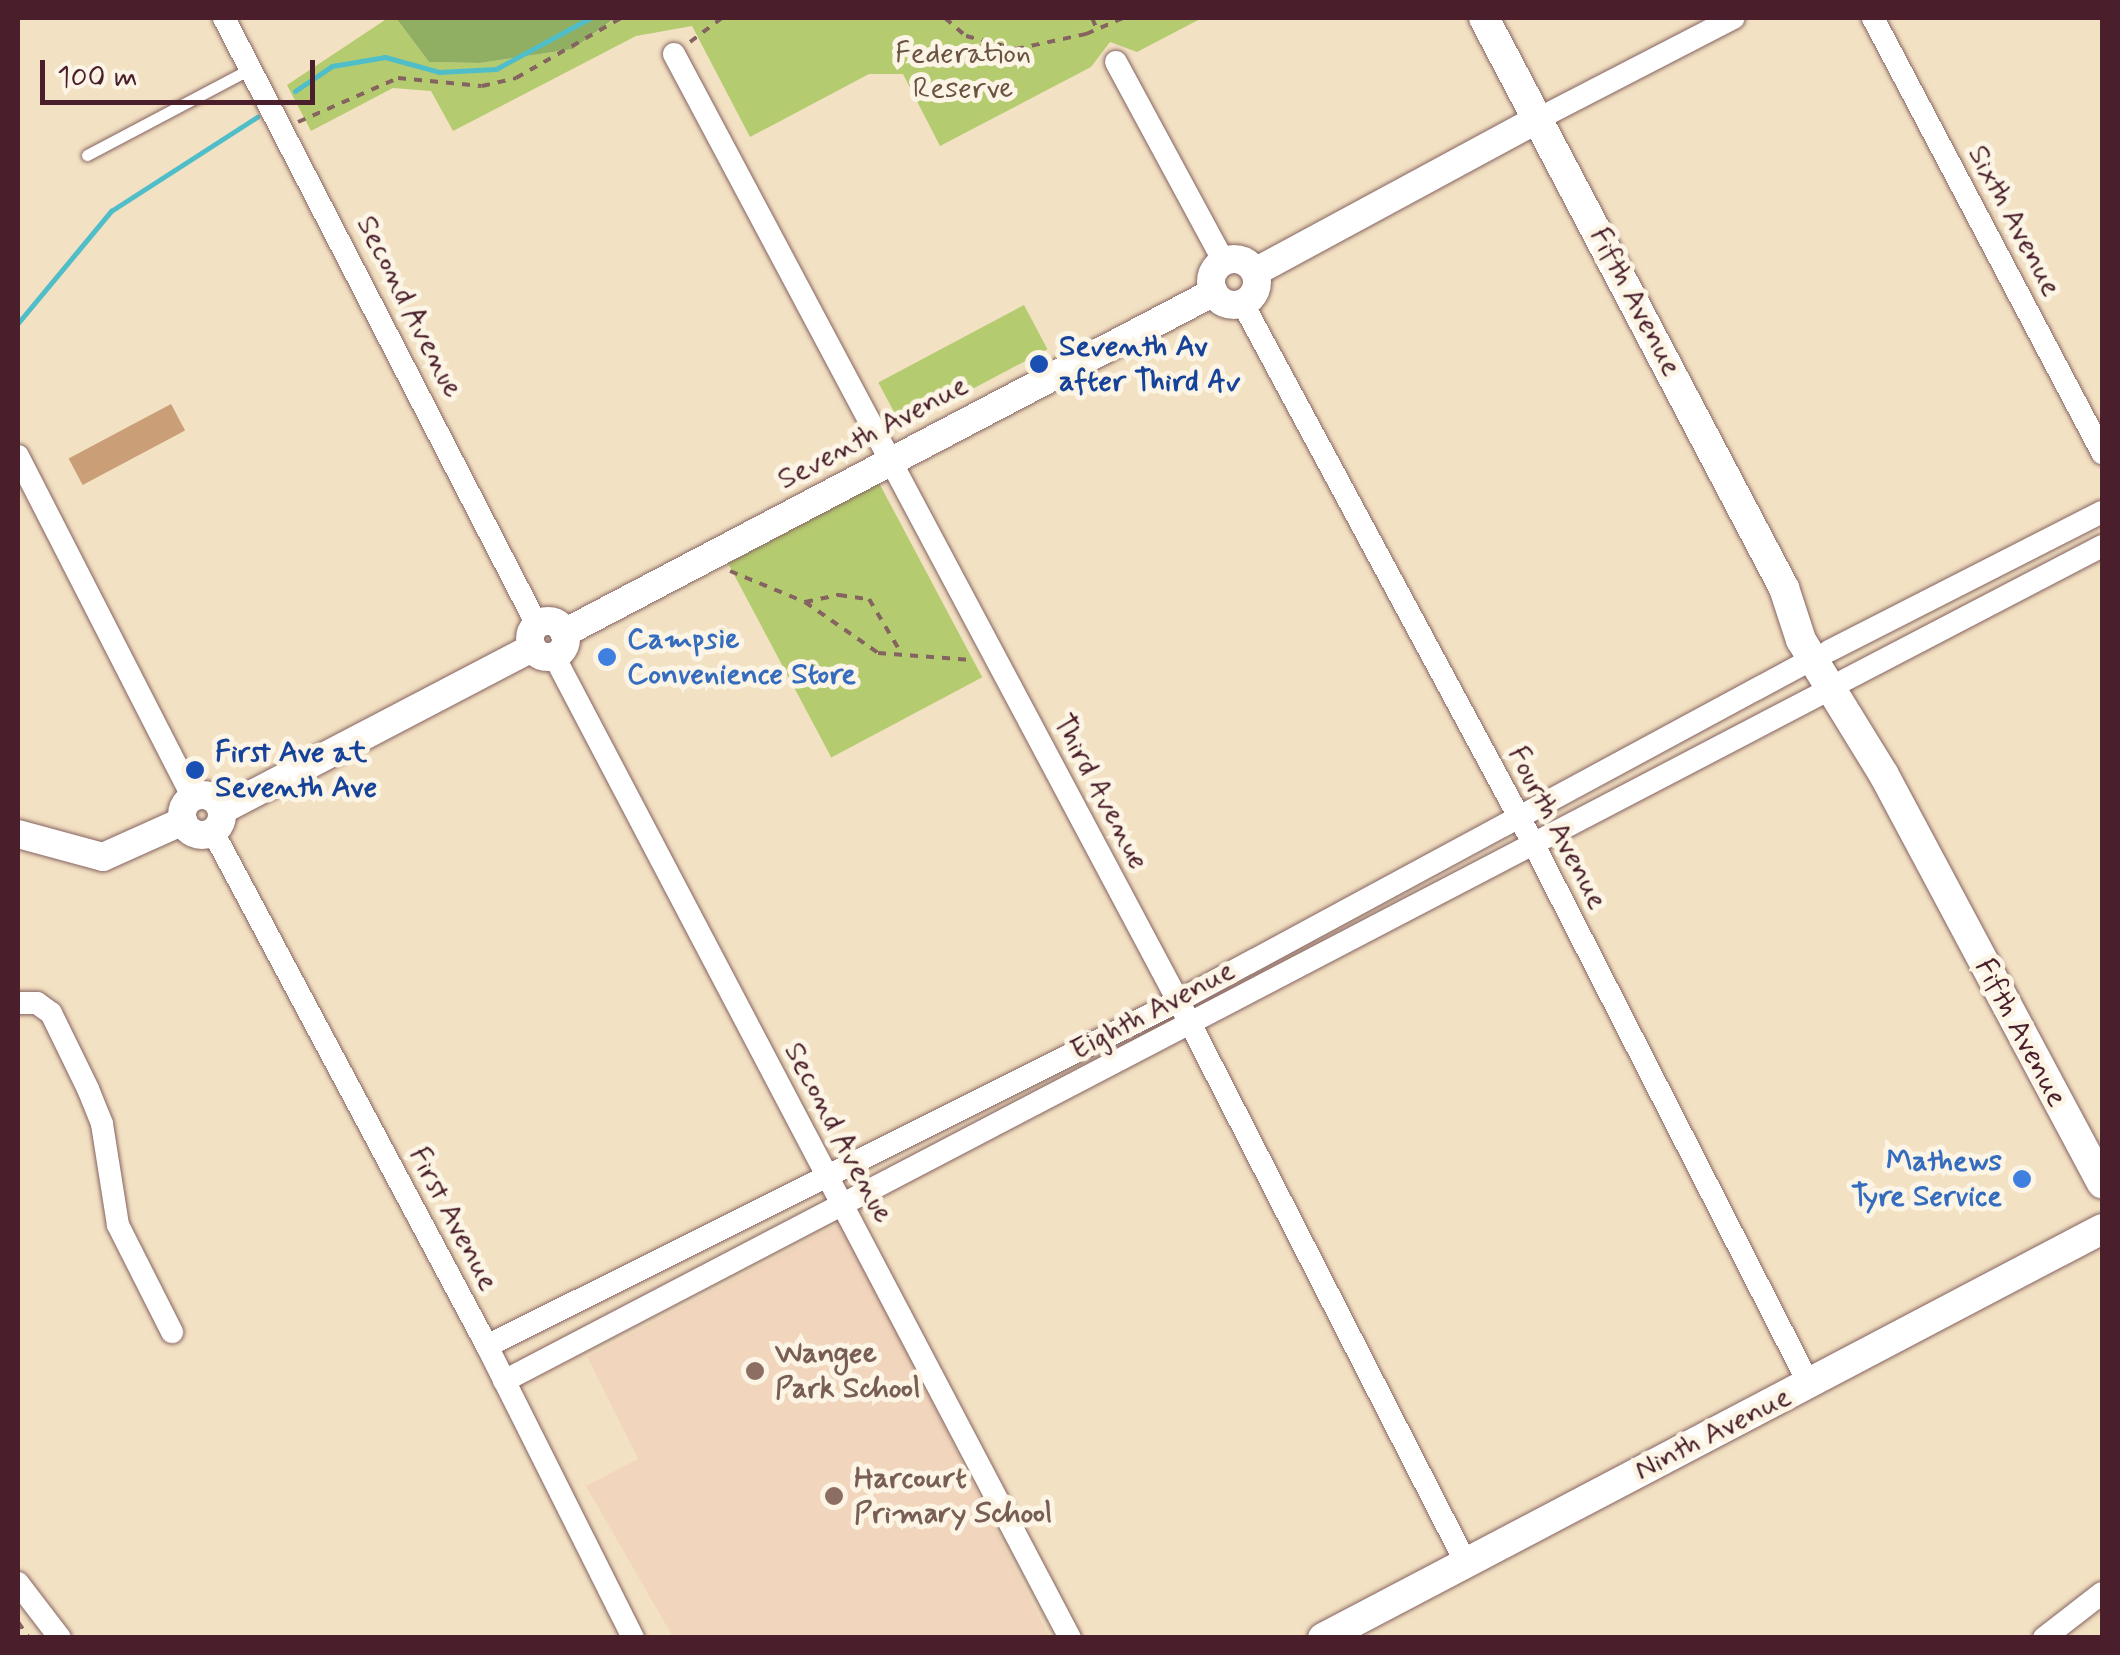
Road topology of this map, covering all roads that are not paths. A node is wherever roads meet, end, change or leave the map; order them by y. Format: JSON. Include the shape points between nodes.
{"nodes":[{"id":1,"x":224,"y":18,"type":"edge"},
{"id":2,"x":1484,"y":18,"type":"edge"},
{"id":3,"x":1734,"y":18,"type":"edge"},
{"id":4,"x":1873,"y":18,"type":"edge"},
{"id":5,"x":674,"y":54,"type":"road end"},
{"id":6,"x":1116,"y":62,"type":"dead end"},
{"id":7,"x":252,"y":68,"type":"junction"},
{"id":8,"x":1538,"y":119,"type":"junction"},
{"id":9,"x":87,"y":155,"type":"dead end"},
{"id":10,"x":1224,"y":262,"type":"junction"},
{"id":11,"x":1255,"y":272,"type":"junction"},
{"id":12,"x":1214,"y":292,"type":"junction"},
{"id":13,"x":1244,"y":304,"type":"junction"},
{"id":14,"x":2102,"y":453,"type":"edge"},
{"id":15,"x":18,"y":456,"type":"edge"},
{"id":16,"x":892,"y":461,"type":"junction"},
{"id":17,"x":2102,"y":512,"type":"edge"},
{"id":18,"x":2102,"y":546,"type":"edge"},
{"id":19,"x":547,"y":640,"type":"junction"},
{"id":20,"x":1820,"y":655,"type":"junction"},
{"id":21,"x":1836,"y":685,"type":"junction"},
{"id":22,"x":1686,"y":727,"type":"junction"},
{"id":23,"x":1703,"y":755,"type":"junction"},
{"id":24,"x":1633,"y":756,"type":"junction"},
{"id":25,"x":1648,"y":784,"type":"junction"},
{"id":26,"x":188,"y":809,"type":"junction"},
{"id":27,"x":1518,"y":818,"type":"junction"},
{"id":28,"x":217,"y":821,"type":"junction"},
{"id":29,"x":18,"y":834,"type":"edge"},
{"id":30,"x":1534,"y":845,"type":"junction"},
{"id":31,"x":1395,"y":884,"type":"junction"},
{"id":32,"x":1408,"y":911,"type":"junction"},
{"id":33,"x":1293,"y":939,"type":"junction"},
{"id":34,"x":1306,"y":965,"type":"junction"},
{"id":35,"x":1178,"y":1001,"type":"junction"},
{"id":36,"x":18,"y":1003,"type":"edge"},
{"id":37,"x":1191,"y":1026,"type":"junction"},
{"id":38,"x":827,"y":1174,"type":"junction"},
{"id":39,"x":2102,"y":1182,"type":"edge"},
{"id":40,"x":845,"y":1208,"type":"junction"},
{"id":41,"x":2102,"y":1229,"type":"edge"},
{"id":42,"x":172,"y":1332,"type":"dead end"},
{"id":43,"x":487,"y":1346,"type":"junction"},
{"id":44,"x":504,"y":1381,"type":"junction"},
{"id":45,"x":1809,"y":1384,"type":"junction"},
{"id":46,"x":1466,"y":1563,"type":"junction"},
{"id":47,"x":18,"y":1583,"type":"edge"},
{"id":48,"x":2102,"y":1593,"type":"edge"},
{"id":49,"x":60,"y":1638,"type":"edge"},
{"id":50,"x":633,"y":1638,"type":"edge"},
{"id":51,"x":1070,"y":1638,"type":"edge"},
{"id":52,"x":1323,"y":1638,"type":"edge"},
{"id":53,"x":2044,"y":1638,"type":"edge"}],
"edges":[{"from":1,"to":7,"type":"street","name":"Second Avenue"},
{"from":2,"to":8,"type":"main road","name":"Fifth Avenue"},
{"from":3,"to":8,"type":"street"},
{"from":4,"to":14,"type":"street","name":"Sixth Avenue"},
{"from":5,"to":16,"type":"street","name":"Third Avenue"},
{"from":6,"to":10,"type":"street"},
{"from":7,"to":9,"type":"lane"},
{"from":7,"to":19,"type":"street","name":"Second Avenue"},
{"from":8,"to":11,"type":"street"},
{"from":8,"to":20,"type":"main road","name":"Fifth Avenue"},
{"from":10,"to":11,"type":"street","via":[[1238,259]]},
{"from":10,"to":12,"type":"street","via":[[1214,272]]},
{"from":11,"to":13,"type":"street","via":[[1255,293]]},
{"from":12,"to":13,"type":"street","via":[[1230,305]]},
{"from":12,"to":16,"type":"street","name":"Seventh Avenue"},
{"from":13,"to":27,"type":"street","name":"Fourth Avenue"},
{"from":15,"to":26,"type":"street"},
{"from":16,"to":19,"type":"street","name":"Seventh Avenue"},
{"from":16,"to":35,"type":"street","name":"Third Avenue"},
{"from":17,"to":20,"type":"street","name":"Eighth Avenue"},
{"from":18,"to":21,"type":"street","name":"Eighth Avenue"},
{"from":19,"to":28,"type":"street","name":"Seventh Avenue"},
{"from":19,"to":38,"type":"street","name":"Second Avenue"},
{"from":20,"to":21,"type":"main road","name":"Fifth Avenue"},
{"from":20,"to":22,"type":"street","name":"Eighth Avenue"},
{"from":21,"to":23,"type":"street","name":"Eighth Avenue"},
{"from":21,"to":39,"type":"main road","name":"Fifth Avenue"},
{"from":22,"to":23,"type":"lane"},
{"from":22,"to":24,"type":"street","name":"Eighth Avenue"},
{"from":23,"to":25,"type":"street","name":"Eighth Avenue"},
{"from":24,"to":25,"type":"lane"},
{"from":24,"to":27,"type":"street","name":"Eighth Avenue"},
{"from":25,"to":30,"type":"street","name":"Eighth Avenue"},
{"from":26,"to":28,"type":"street","via":[[195,834]]},
{"from":26,"to":29,"type":"street","via":[[103,858]]},
{"from":27,"to":30,"type":"street","name":"Fourth Avenue"},
{"from":27,"to":31,"type":"street","name":"Eighth Avenue"},
{"from":28,"to":43,"type":"street","name":"First Avenue"},
{"from":30,"to":32,"type":"street","name":"Eighth Avenue"},
{"from":30,"to":45,"type":"street","name":"Fourth Avenue"},
{"from":31,"to":32,"type":"lane"},
{"from":31,"to":33,"type":"street","name":"Eighth Avenue"},
{"from":32,"to":34,"type":"street","name":"Eighth Avenue"},
{"from":33,"to":34,"type":"lane"},
{"from":33,"to":35,"type":"street","name":"Eighth Avenue"},
{"from":34,"to":37,"type":"street","name":"Eighth Avenue"},
{"from":35,"to":37,"type":"street","name":"Third Avenue"},
{"from":35,"to":38,"type":"street","name":"Eighth Avenue"},
{"from":36,"to":42,"type":"street","via":[[37,1003],[51,1013],[88,1089],[102,1124],[118,1225]]},
{"from":37,"to":40,"type":"street","name":"Eighth Avenue"},
{"from":37,"to":46,"type":"street","name":"Third Avenue"},
{"from":38,"to":40,"type":"street","name":"Second Avenue"},
{"from":38,"to":43,"type":"street","name":"Eighth Avenue"},
{"from":40,"to":44,"type":"street","name":"Eighth Avenue"},
{"from":40,"to":51,"type":"street","name":"Second Avenue"},
{"from":41,"to":45,"type":"main road","name":"Ninth Avenue"},
{"from":43,"to":44,"type":"street","name":"First Avenue"},
{"from":44,"to":50,"type":"street","name":"First Avenue"},
{"from":45,"to":46,"type":"main road","name":"Ninth Avenue"},
{"from":46,"to":52,"type":"main road","name":"Ninth Avenue"},
{"from":47,"to":49,"type":"street"},
{"from":48,"to":53,"type":"street"}]}
